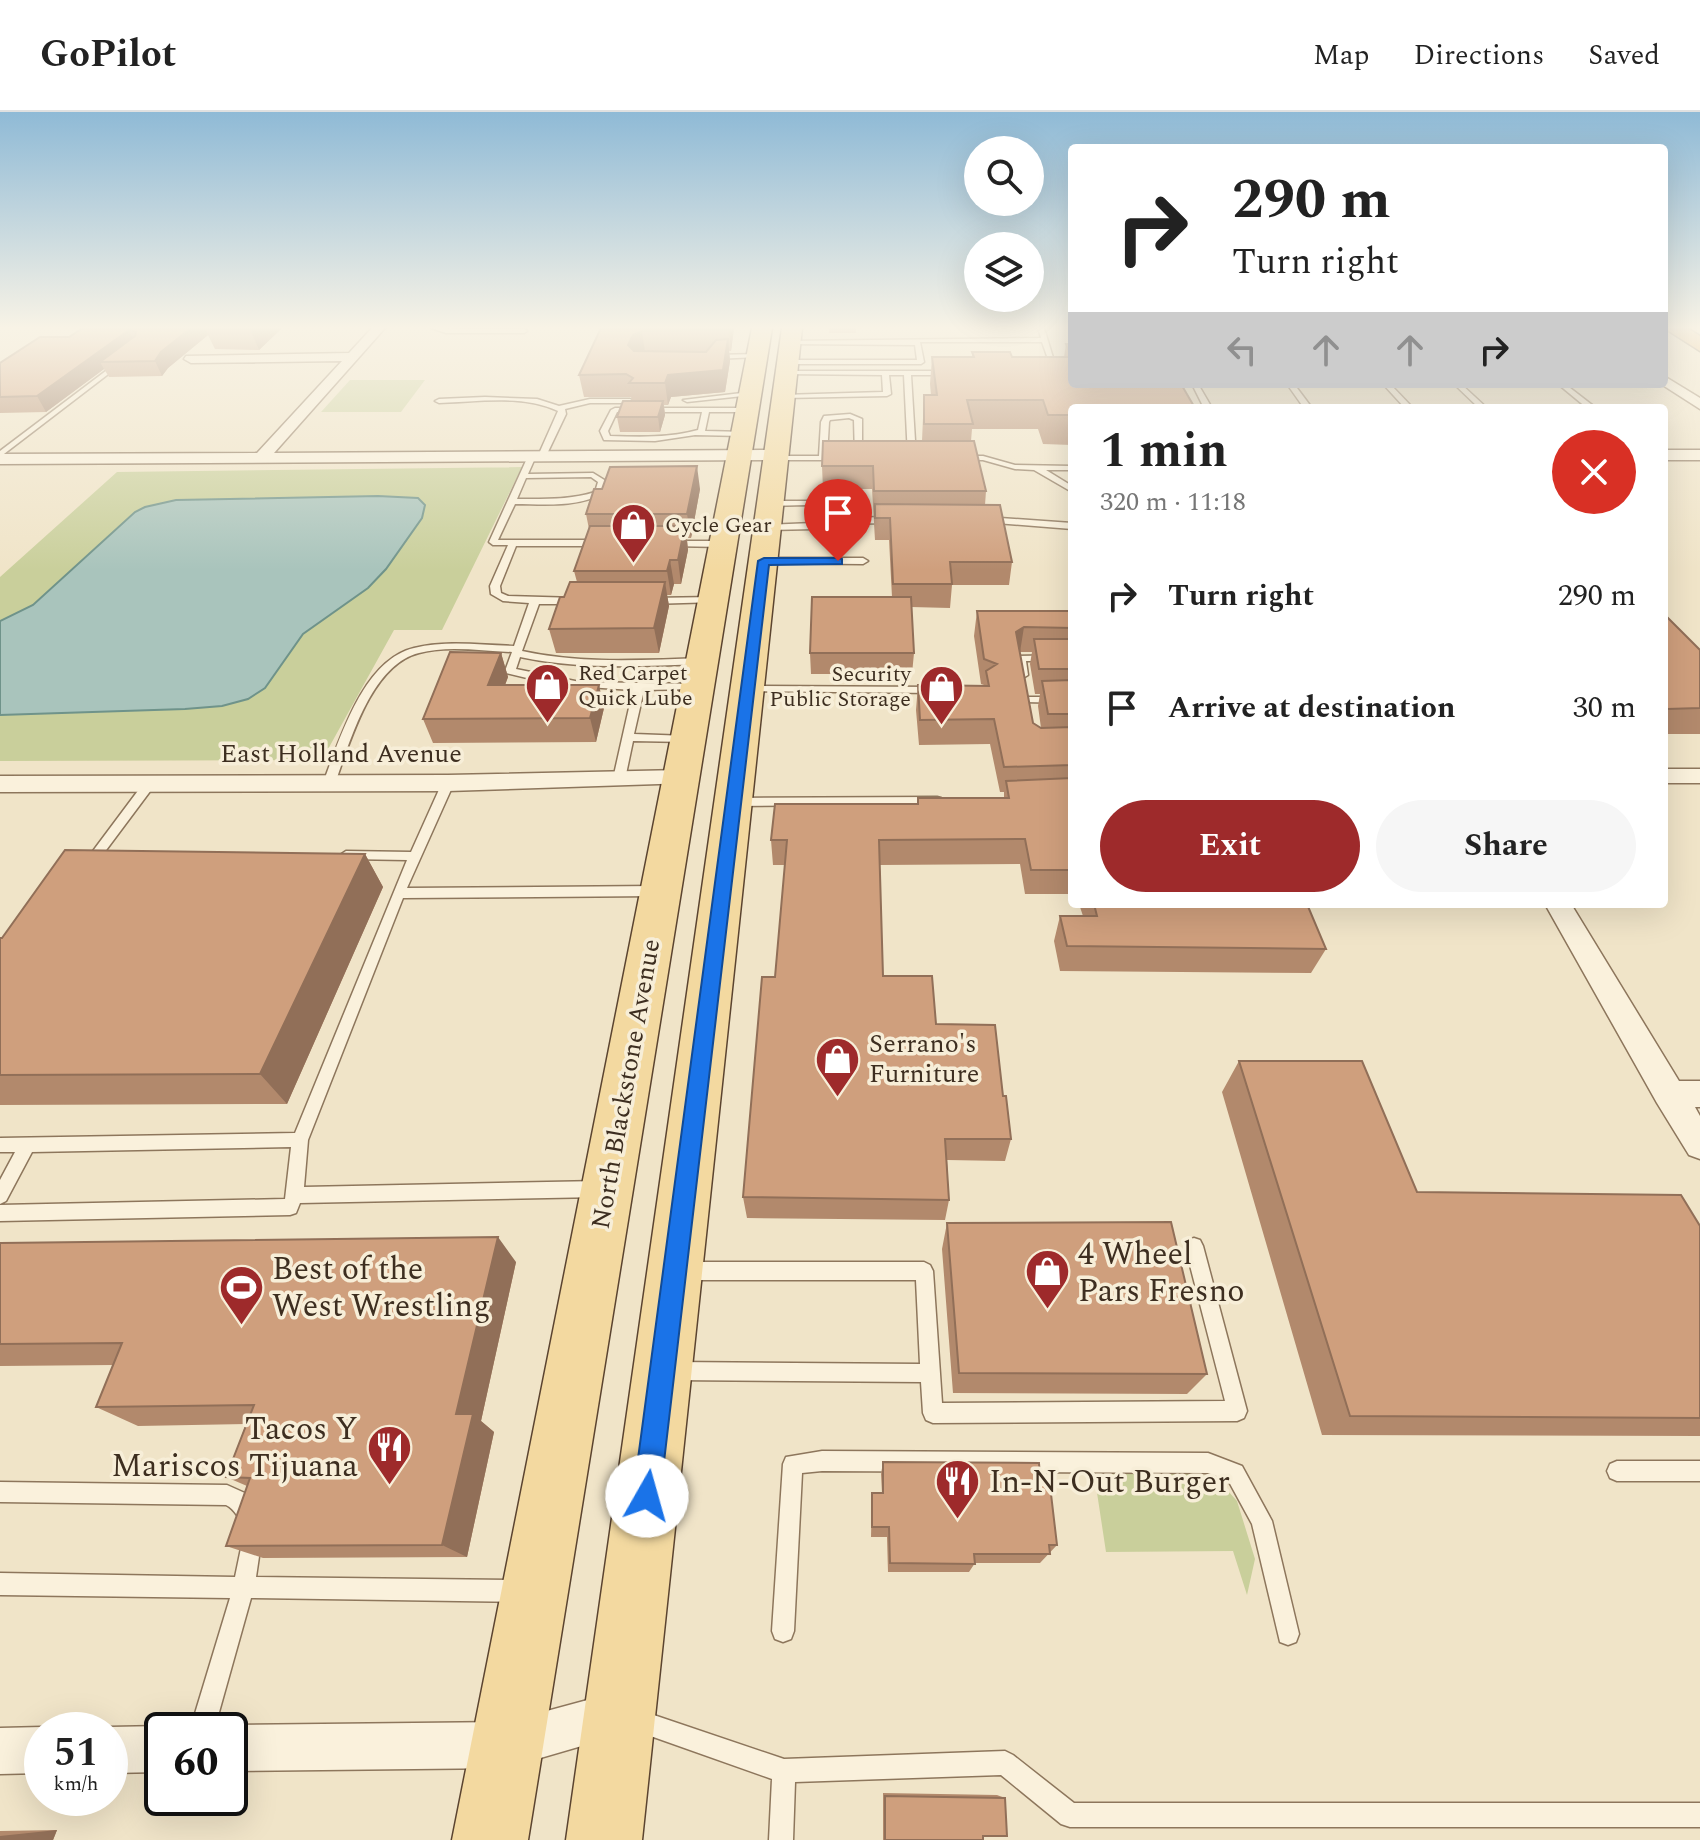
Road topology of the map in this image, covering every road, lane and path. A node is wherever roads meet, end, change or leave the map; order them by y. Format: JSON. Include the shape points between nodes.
{"nodes":[{"id":1,"x":560,"y":408,"type":"edge"},
{"id":2,"x":63,"y":409,"type":"edge"},
{"id":3,"x":306,"y":409,"type":"edge"},
{"id":4,"x":730,"y":409,"type":"edge"},
{"id":5,"x":754,"y":409,"type":"edge"},
{"id":6,"x":801,"y":409,"type":"edge"},
{"id":7,"x":808,"y":409,"type":"edge"},
{"id":8,"x":812,"y":409,"type":"edge"},
{"id":9,"x":837,"y":409,"type":"edge"},
{"id":10,"x":909,"y":409,"type":"edge"},
{"id":11,"x":706,"y":411,"type":"junction"},
{"id":12,"x":769,"y":427,"type":"edge"},
{"id":13,"x":695,"y":433,"type":"junction"},
{"id":14,"x":616,"y":439,"type":"junction"},
{"id":15,"x":1668,"y":455,"type":"edge"},
{"id":16,"x":1700,"y":455,"type":"edge"},
{"id":17,"x":537,"y":456,"type":"junction"},
{"id":18,"x":607,"y":456,"type":"junction"},
{"id":19,"x":261,"y":458,"type":"junction"},
{"id":20,"x":859,"y":458,"type":"junction"},
{"id":21,"x":873,"y":458,"type":"edge"},
{"id":22,"x":899,"y":458,"type":"edge"},
{"id":23,"x":912,"y":458,"type":"junction"},
{"id":24,"x":927,"y":458,"type":"edge"},
{"id":25,"x":955,"y":458,"type":"edge"},
{"id":26,"x":1,"y":459,"type":"edge"},
{"id":27,"x":1037,"y":468,"type":"junction"},
{"id":28,"x":1068,"y":468,"type":"edge"},
{"id":29,"x":523,"y":476,"type":"junction"},
{"id":30,"x":1068,"y":487,"type":"edge"},
{"id":31,"x":511,"y":501,"type":"junction"},
{"id":32,"x":970,"y":519,"type":"edge"},
{"id":33,"x":898,"y":520,"type":"edge"},
{"id":34,"x":825,"y":521,"type":"junction"},
{"id":35,"x":1068,"y":526,"type":"edge"},
{"id":36,"x":513,"y":543,"type":"junction"},
{"id":37,"x":618,"y":543,"type":"edge"},
{"id":38,"x":663,"y":544,"type":"edge"},
{"id":39,"x":863,"y":561,"type":"dead end"},
{"id":40,"x":714,"y":600,"type":"junction"},
{"id":41,"x":535,"y":601,"type":"junction"},
{"id":42,"x":594,"y":601,"type":"edge"},
{"id":43,"x":639,"y":601,"type":"edge"},
{"id":44,"x":517,"y":651,"type":"junction"},
{"id":45,"x":1068,"y":658,"type":"edge"},
{"id":46,"x":700,"y":674,"type":"junction"},
{"id":47,"x":639,"y":687,"type":"junction"},
{"id":48,"x":747,"y":689,"type":"junction"},
{"id":49,"x":954,"y":690,"type":"edge"},
{"id":50,"x":1022,"y":693,"type":"junction"},
{"id":51,"x":1068,"y":699,"type":"edge"},
{"id":52,"x":1030,"y":715,"type":"edge"},
{"id":53,"x":628,"y":737,"type":"junction"},
{"id":54,"x":688,"y":739,"type":"junction"},
{"id":55,"x":1668,"y":776,"type":"edge"},
{"id":56,"x":1700,"y":776,"type":"edge"},
{"id":57,"x":681,"y":778,"type":"junction"},
{"id":58,"x":619,"y":779,"type":"junction"},
{"id":59,"x":150,"y":783,"type":"junction"},
{"id":60,"x":329,"y":783,"type":"junction"},
{"id":61,"x":448,"y":783,"type":"junction"},
{"id":62,"x":0,"y":784,"type":"edge"},
{"id":63,"x":735,"y":785,"type":"junction"},
{"id":64,"x":953,"y":800,"type":"edge"},
{"id":65,"x":98,"y":853,"type":"junction"},
{"id":66,"x":114,"y":853,"type":"edge"},
{"id":67,"x":336,"y":855,"type":"edge"},
{"id":68,"x":416,"y":856,"type":"junction"},
{"id":69,"x":80,"y":877,"type":"edge"},
{"id":70,"x":661,"y":891,"type":"junction"},
{"id":71,"x":398,"y":893,"type":"junction"},
{"id":72,"x":1560,"y":908,"type":"edge"},
{"id":73,"x":718,"y":924,"type":"junction"},
{"id":74,"x":1668,"y":1094,"type":"junction"},
{"id":75,"x":1700,"y":1094,"type":"edge"},
{"id":76,"x":300,"y":1140,"type":"junction"},
{"id":77,"x":0,"y":1145,"type":"edge"},
{"id":78,"x":27,"y":1145,"type":"junction"},
{"id":79,"x":1700,"y":1145,"type":"edge"},
{"id":80,"x":607,"y":1189,"type":"junction"},
{"id":81,"x":295,"y":1195,"type":"junction"},
{"id":82,"x":0,"y":1196,"type":"edge"},
{"id":83,"x":0,"y":1213,"type":"edge"},
{"id":84,"x":1194,"y":1246,"type":"dead end"},
{"id":85,"x":675,"y":1271,"type":"junction"},
{"id":86,"x":662,"y":1371,"type":"junction"},
{"id":87,"x":930,"y":1373,"type":"junction"},
{"id":88,"x":1617,"y":1471,"type":"dead end"},
{"id":89,"x":1700,"y":1471,"type":"edge"},
{"id":90,"x":0,"y":1492,"type":"edge"},
{"id":91,"x":0,"y":1584,"type":"edge"},
{"id":92,"x":244,"y":1587,"type":"junction"},
{"id":93,"x":535,"y":1591,"type":"junction"},
{"id":94,"x":783,"y":1631,"type":"dead end"},
{"id":95,"x":1288,"y":1634,"type":"dead end"},
{"id":96,"x":207,"y":1712,"type":"edge"},
{"id":97,"x":619,"y":1714,"type":"junction"},
{"id":98,"x":506,"y":1745,"type":"junction"},
{"id":99,"x":248,"y":1748,"type":"edge"},
{"id":100,"x":24,"y":1750,"type":"edge"},
{"id":101,"x":0,"y":1751,"type":"edge"},
{"id":102,"x":784,"y":1771,"type":"junction"},
{"id":103,"x":1700,"y":1815,"type":"edge"},
{"id":104,"x":490,"y":1840,"type":"edge"},
{"id":105,"x":604,"y":1840,"type":"edge"},
{"id":106,"x":781,"y":1840,"type":"edge"}],
"edges":[{"from":1,"to":17,"type":"lane"},
{"from":2,"to":26,"type":"lane"},
{"from":3,"to":19,"type":"street"},
{"from":4,"to":12,"type":"lane"},
{"from":5,"to":12,"type":"lane"},
{"from":6,"to":12,"type":"lane"},
{"from":7,"to":12,"type":"lane"},
{"from":8,"to":12,"type":"lane"},
{"from":9,"to":12,"type":"lane"},
{"from":10,"to":23,"type":"lane"},
{"from":11,"to":12,"type":"lane"},
{"from":11,"to":13,"type":"lane","via":[[701,431]]},
{"from":11,"to":14,"type":"lane","via":[[615,410],[604,431],[607,438]]},
{"from":12,"to":13,"type":"lane"},
{"from":12,"to":18,"type":"street"},
{"from":12,"to":20,"type":"lane"},
{"from":12,"to":20,"type":"lane","via":[[825,422],[836,416],[858,419]]},
{"from":12,"to":34,"type":"lane","via":[[806,503],[823,507]]},
{"from":12,"to":34,"type":"lane","via":[[815,526]]},
{"from":12,"to":38,"type":"lane"},
{"from":12,"to":39,"type":"lane"},
{"from":12,"to":40,"type":"main road","name":"North Blackstone Avenue"},
{"from":12,"to":48,"type":"main road"},
{"from":13,"to":14,"type":"lane"},
{"from":14,"to":18,"type":"lane"},
{"from":15,"to":16,"type":"street"},
{"from":17,"to":18,"type":"street"},
{"from":17,"to":19,"type":"street"},
{"from":17,"to":29,"type":"lane"},
{"from":19,"to":26,"type":"street"},
{"from":20,"to":21,"type":"lane"},
{"from":22,"to":23,"type":"lane"},
{"from":23,"to":24,"type":"lane"},
{"from":25,"to":27,"type":"lane"},
{"from":27,"to":28,"type":"lane"},
{"from":27,"to":30,"type":"lane"},
{"from":29,"to":31,"type":"lane"},
{"from":29,"to":31,"type":"lane","via":[[593,475],[602,481],[599,493],[587,498]]},
{"from":31,"to":36,"type":"lane","via":[[493,542]]},
{"from":32,"to":35,"type":"lane"},
{"from":33,"to":34,"type":"lane"},
{"from":36,"to":37,"type":"lane"},
{"from":36,"to":41,"type":"lane","via":[[496,594]]},
{"from":40,"to":43,"type":"lane"},
{"from":40,"to":46,"type":"main road","name":"North Blackstone Avenue"},
{"from":41,"to":42,"type":"lane"},
{"from":41,"to":44,"type":"lane"},
{"from":44,"to":46,"type":"lane","via":[[549,660]]},
{"from":44,"to":47,"type":"lane","via":[[510,671],[517,674],[582,686]]},
{"from":44,"to":60,"type":"lane","via":[[421,650],[397,660],[364,696]]},
{"from":45,"to":50,"type":"lane","via":[[1020,658]]},
{"from":46,"to":47,"type":"lane"},
{"from":46,"to":54,"type":"main road","name":"North Blackstone Avenue"},
{"from":46,"to":63,"type":"main road","via":[[720,669],[724,678],[713,750]]},
{"from":47,"to":53,"type":"lane"},
{"from":48,"to":49,"type":"lane"},
{"from":48,"to":63,"type":"main road"},
{"from":50,"to":51,"type":"lane"},
{"from":50,"to":52,"type":"lane"},
{"from":53,"to":54,"type":"lane"},
{"from":53,"to":58,"type":"lane"},
{"from":54,"to":57,"type":"main road","name":"North Blackstone Avenue"},
{"from":55,"to":56,"type":"street"},
{"from":57,"to":58,"type":"street","name":"East Holland Avenue"},
{"from":57,"to":70,"type":"main road","name":"North Blackstone Avenue"},
{"from":57,"to":73,"type":"main road","via":[[695,782],[706,795],[697,883],[700,905]]},
{"from":58,"to":61,"type":"street","name":"East Holland Avenue"},
{"from":59,"to":60,"type":"street","name":"East Holland Avenue"},
{"from":59,"to":62,"type":"street","name":"East Holland Avenue"},
{"from":59,"to":65,"type":"lane"},
{"from":60,"to":61,"type":"street","name":"East Holland Avenue"},
{"from":61,"to":68,"type":"lane"},
{"from":63,"to":64,"type":"lane"},
{"from":63,"to":73,"type":"main road"},
{"from":65,"to":66,"type":"lane"},
{"from":65,"to":69,"type":"lane"},
{"from":67,"to":68,"type":"lane"},
{"from":68,"to":71,"type":"lane"},
{"from":70,"to":71,"type":"lane"},
{"from":70,"to":80,"type":"main road","name":"North Blackstone Avenue"},
{"from":71,"to":76,"type":"lane"},
{"from":72,"to":74,"type":"street"},
{"from":73,"to":85,"type":"main road"},
{"from":74,"to":75,"type":"street"},
{"from":74,"to":79,"type":"street"},
{"from":76,"to":78,"type":"lane"},
{"from":76,"to":81,"type":"lane"},
{"from":77,"to":78,"type":"lane"},
{"from":78,"to":82,"type":"lane"},
{"from":80,"to":81,"type":"lane"},
{"from":80,"to":93,"type":"main road","name":"North Blackstone Avenue"},
{"from":81,"to":83,"type":"lane","via":[[290,1207]]},
{"from":84,"to":87,"type":"lane","via":[[1237,1411],[933,1413]]},
{"from":85,"to":86,"type":"main road"},
{"from":85,"to":87,"type":"lane","via":[[924,1271]]},
{"from":86,"to":87,"type":"lane"},
{"from":86,"to":97,"type":"main road"},
{"from":88,"to":89,"type":"lane"},
{"from":90,"to":92,"type":"lane","via":[[227,1495],[240,1501],[254,1523]]},
{"from":91,"to":92,"type":"lane"},
{"from":92,"to":93,"type":"lane"},
{"from":92,"to":96,"type":"lane"},
{"from":93,"to":98,"type":"main road","name":"North Blackstone Avenue"},
{"from":94,"to":95,"type":"lane","via":[[793,1464],[884,1461],[1208,1463],[1235,1473],[1262,1521]]},
{"from":97,"to":98,"type":"street"},
{"from":97,"to":102,"type":"lane"},
{"from":97,"to":105,"type":"main road"},
{"from":98,"to":99,"type":"street"},
{"from":98,"to":104,"type":"main road","name":"North Blackstone Avenue"},
{"from":100,"to":101,"type":"street"},
{"from":102,"to":103,"type":"lane","via":[[1005,1763],[1070,1815]]},
{"from":102,"to":106,"type":"lane"}]}
